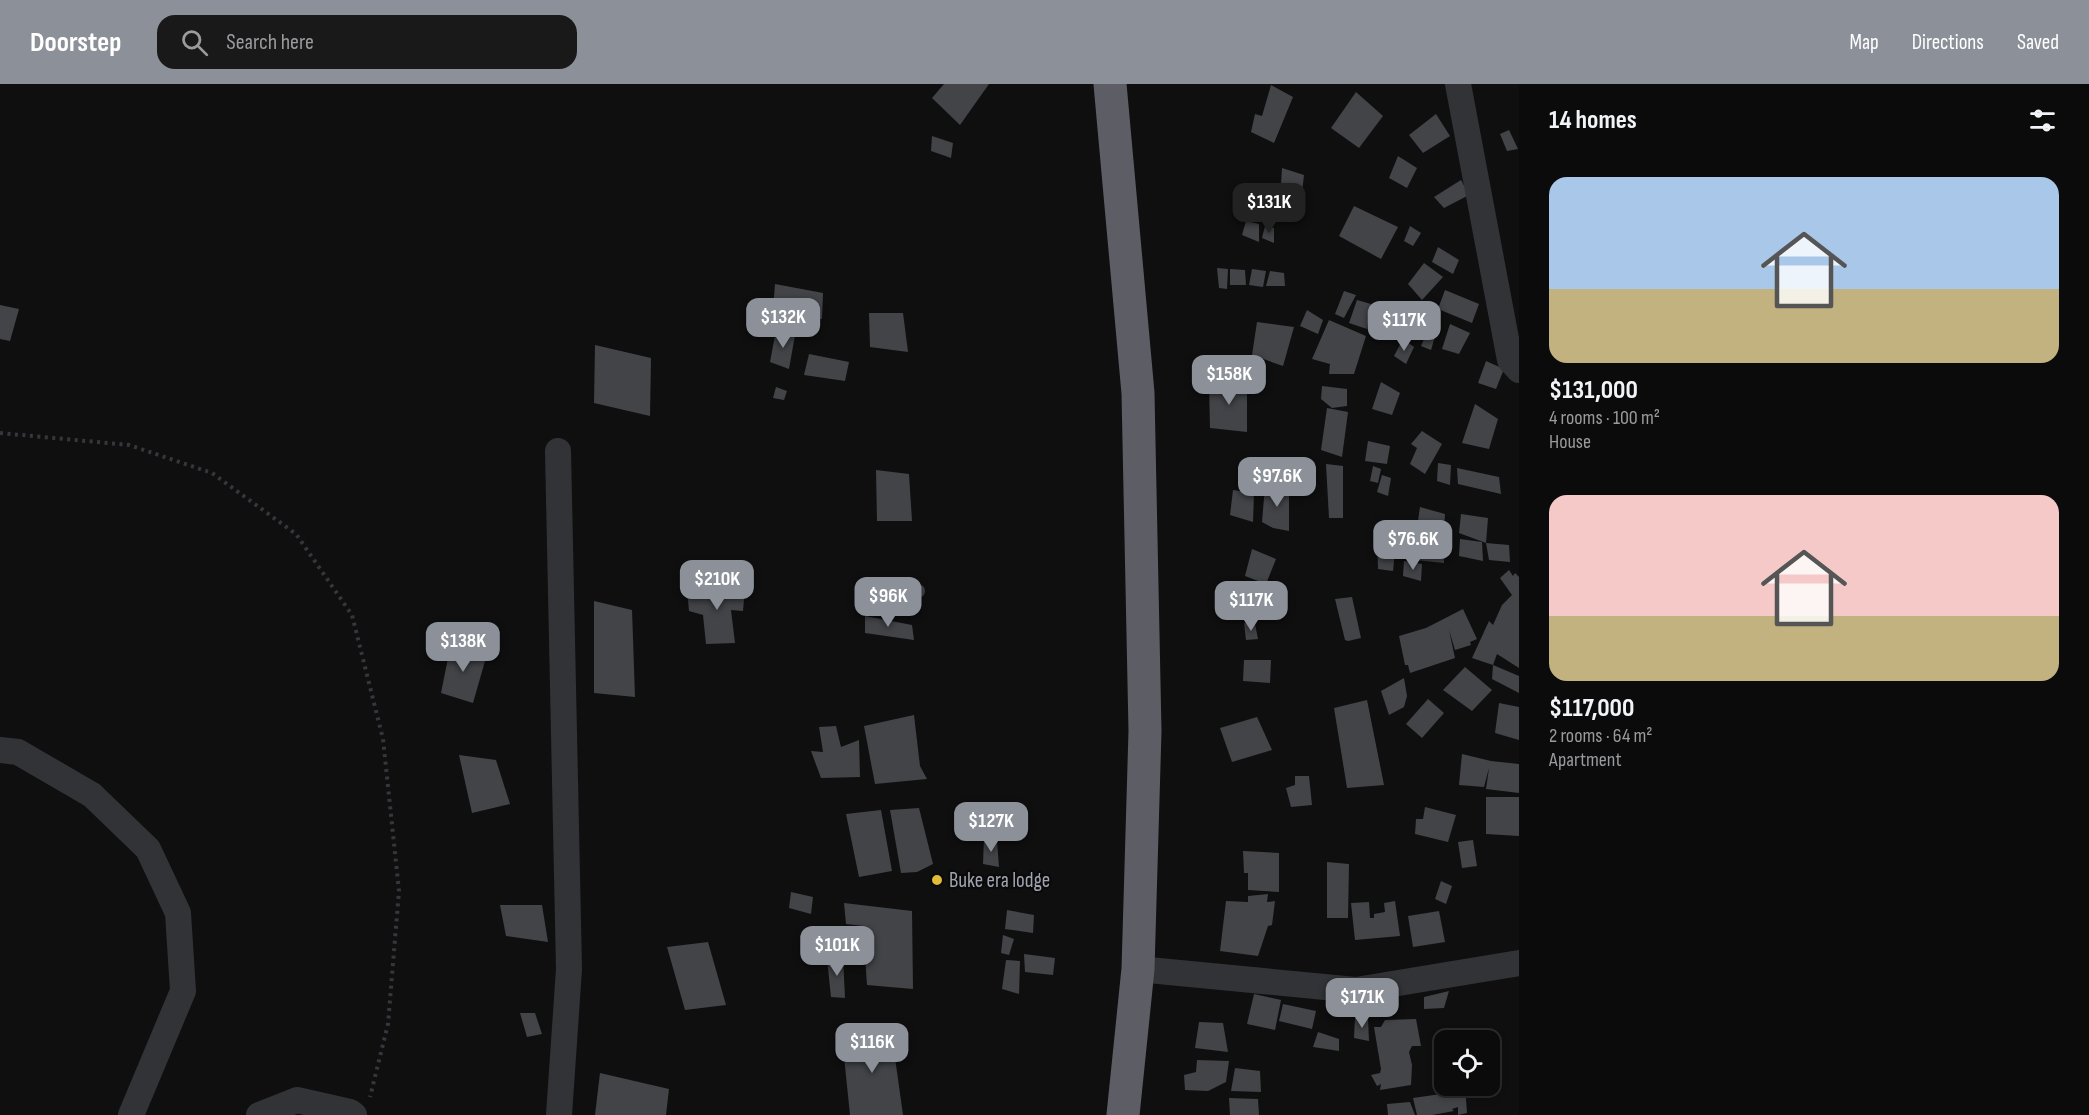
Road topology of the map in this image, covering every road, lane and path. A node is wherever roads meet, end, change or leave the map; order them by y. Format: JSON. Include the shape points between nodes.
{"nodes":[{"id":1,"x":1110,"y":84,"type":"edge"},
{"id":2,"x":1458,"y":84,"type":"edge"},
{"id":3,"x":1519,"y":370,"type":"edge"},
{"id":4,"x":0,"y":433,"type":"edge"},
{"id":5,"x":558,"y":451,"type":"dead end"},
{"id":6,"x":0,"y":750,"type":"edge"},
{"id":7,"x":1519,"y":963,"type":"edge"},
{"id":8,"x":1138,"y":969,"type":"junction"},
{"id":9,"x":361,"y":1109,"type":"edge"},
{"id":10,"x":131,"y":1115,"type":"edge"},
{"id":11,"x":259,"y":1115,"type":"edge"},
{"id":12,"x":559,"y":1115,"type":"edge"},
{"id":13,"x":1123,"y":1115,"type":"edge"}],
"edges":[{"from":1,"to":8,"type":"highway","via":[[1138,393],[1145,730]]},
{"from":2,"to":3,"type":"street","via":[[1510,360]]},
{"from":4,"to":9,"type":"path","via":[[129,445],[212,473],[296,534],[352,615],[383,739],[399,891],[388,1024]]},
{"from":5,"to":12,"type":"street","via":[[569,969]]},
{"from":6,"to":10,"type":"street","via":[[18,752],[92,795],[148,849],[178,913],[183,991]]},
{"from":7,"to":8,"type":"street","via":[[1356,990]]},
{"from":8,"to":13,"type":"highway"},
{"from":9,"to":11,"type":"street","via":[[350,1112],[297,1100]]}]}
